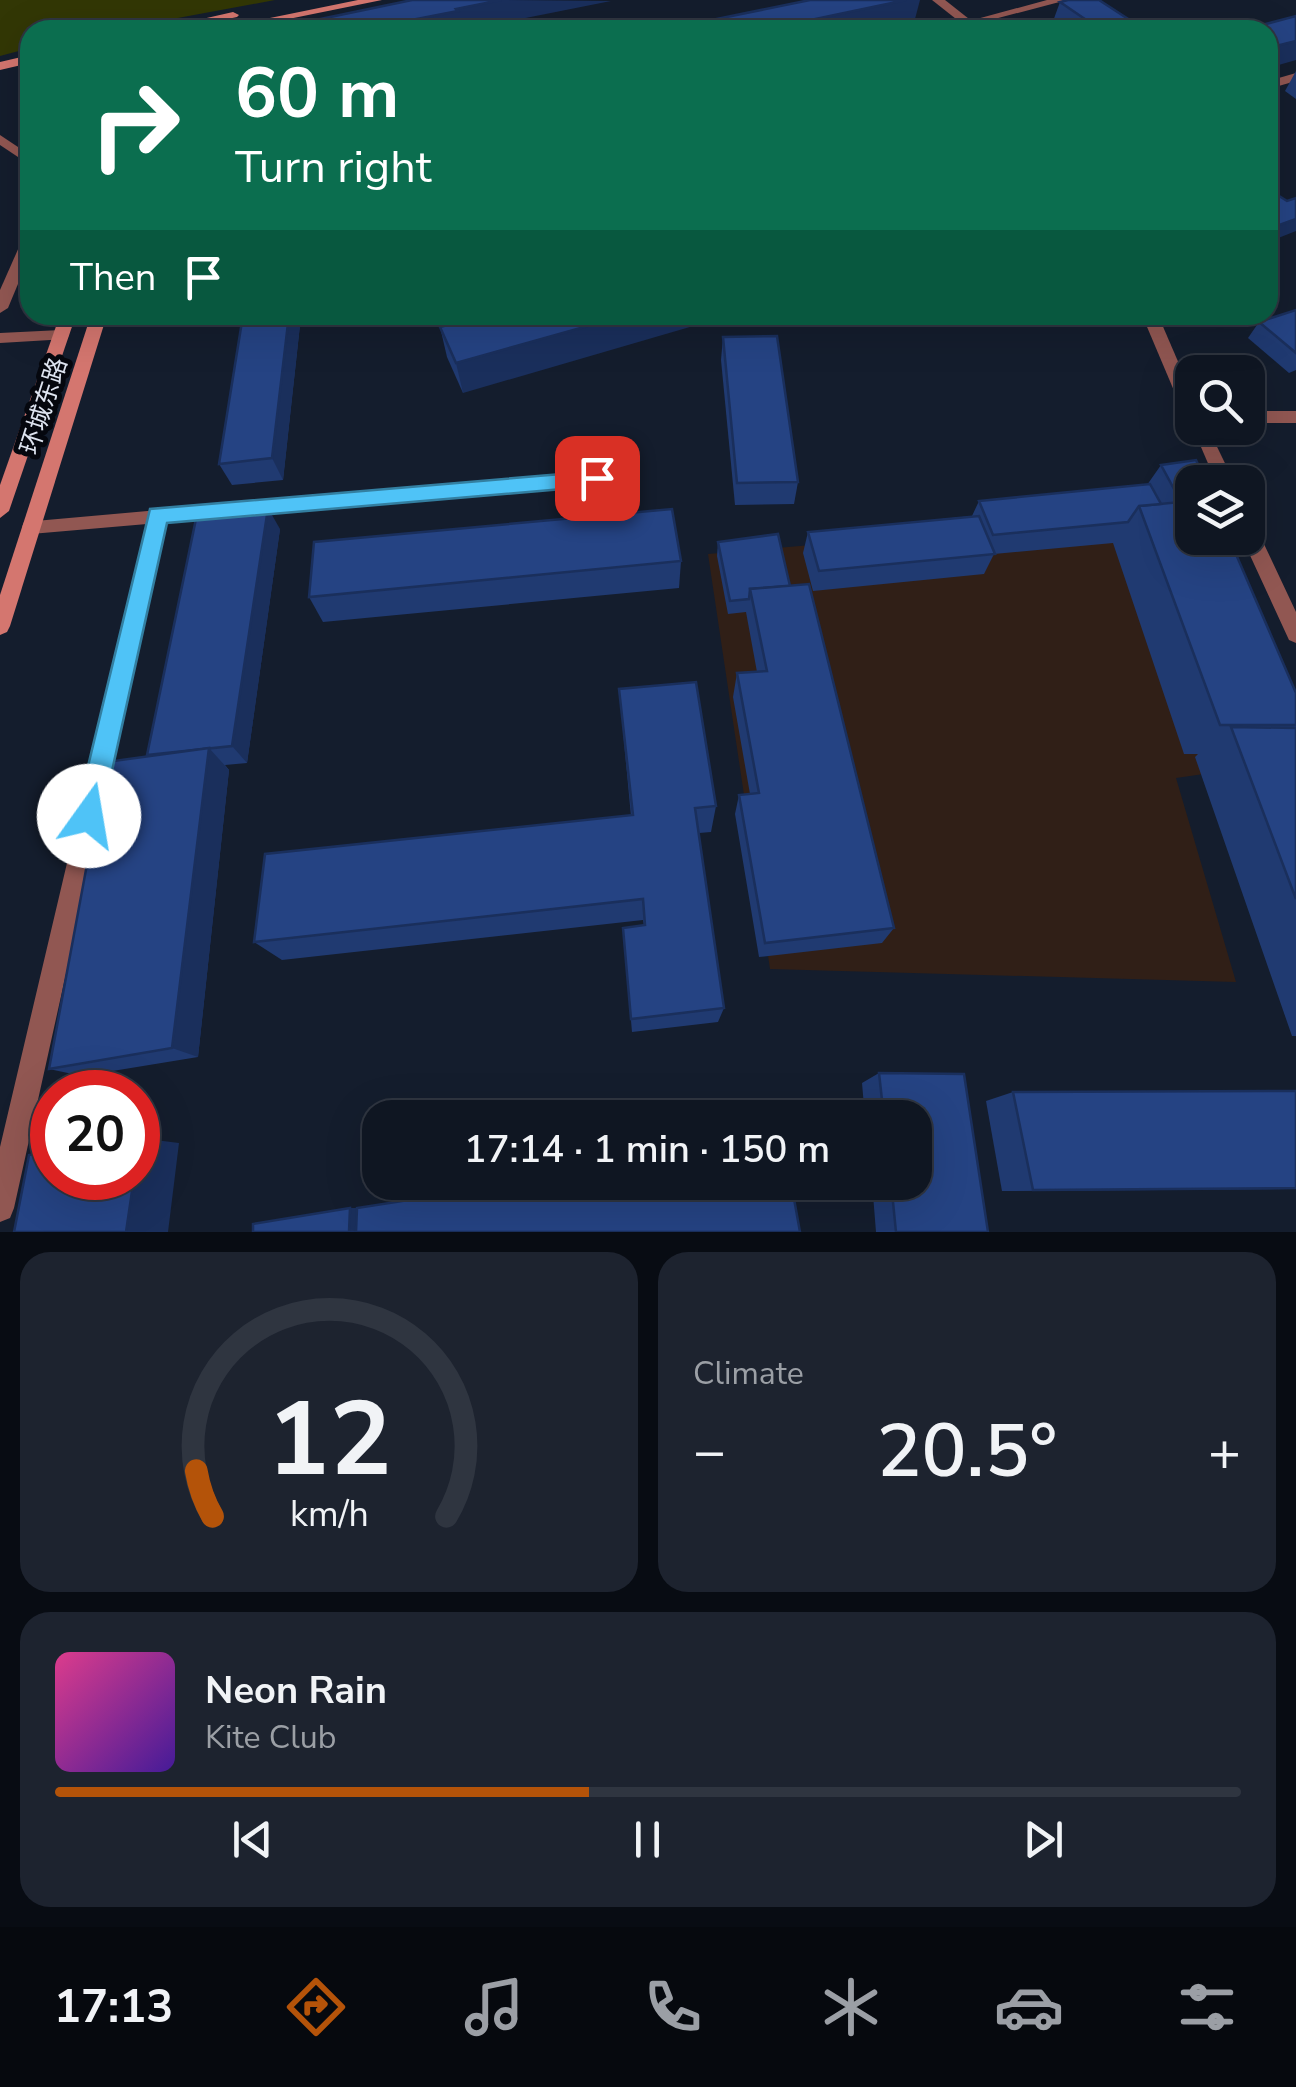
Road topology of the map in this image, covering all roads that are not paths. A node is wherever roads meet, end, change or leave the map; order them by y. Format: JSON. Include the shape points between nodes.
{"nodes":[{"id":1,"x":314,"y":0,"type":"edge"},
{"id":2,"x":376,"y":0,"type":"edge"},
{"id":3,"x":938,"y":0,"type":"edge"},
{"id":4,"x":1061,"y":0,"type":"edge"},
{"id":5,"x":219,"y":20,"type":"edge"},
{"id":6,"x":270,"y":20,"type":"edge"},
{"id":7,"x":964,"y":20,"type":"edge"},
{"id":8,"x":993,"y":20,"type":"edge"},
{"id":9,"x":20,"y":261,"type":"edge"},
{"id":10,"x":0,"y":308,"type":"edge"},
{"id":11,"x":65,"y":325,"type":"edge"},
{"id":12,"x":97,"y":325,"type":"edge"},
{"id":13,"x":1154,"y":325,"type":"edge"},
{"id":14,"x":61,"y":336,"type":"junction"},
{"id":15,"x":0,"y":338,"type":"edge"},
{"id":16,"x":1175,"y":373,"type":"edge"},
{"id":17,"x":1265,"y":417,"type":"edge"},
{"id":18,"x":1296,"y":417,"type":"edge"},
{"id":19,"x":597,"y":478,"type":"dead end"},
{"id":20,"x":0,"y":511,"type":"edge"},
{"id":21,"x":158,"y":515,"type":"junction"},
{"id":22,"x":31,"y":527,"type":"junction"},
{"id":23,"x":1260,"y":555,"type":"edge"},
{"id":24,"x":0,"y":626,"type":"edge"},
{"id":25,"x":1296,"y":634,"type":"edge"},
{"id":26,"x":0,"y":1208,"type":"edge"}],
"edges":[{"from":1,"to":5,"type":"street"},
{"from":2,"to":6,"type":"street"},
{"from":3,"to":7,"type":"street"},
{"from":4,"to":8,"type":"street"},
{"from":9,"to":10,"type":"street"},
{"from":11,"to":14,"type":"street","name":"环城东路"},
{"from":12,"to":22,"type":"street","name":"环城东路"},
{"from":13,"to":16,"type":"street"},
{"from":14,"to":15,"type":"street"},
{"from":14,"to":20,"type":"street","name":"环城东路"},
{"from":17,"to":18,"type":"street"},
{"from":19,"to":21,"type":"street"},
{"from":21,"to":22,"type":"street"},
{"from":21,"to":26,"type":"street"},
{"from":22,"to":24,"type":"street","name":"环城东路"},
{"from":23,"to":25,"type":"street"}]}
